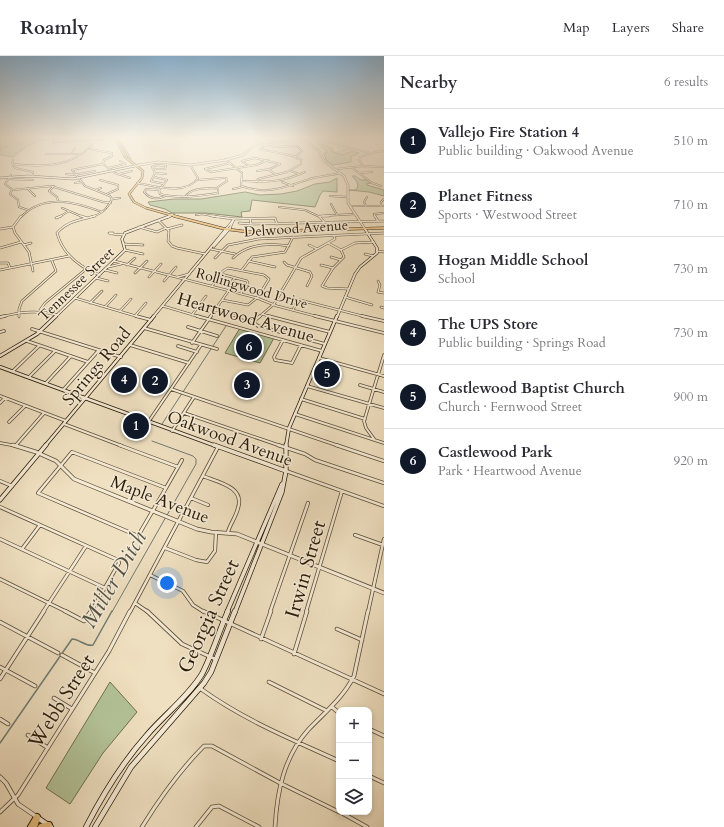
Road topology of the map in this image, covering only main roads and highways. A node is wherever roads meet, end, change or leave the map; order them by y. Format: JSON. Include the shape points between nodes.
{"nodes":[{"id":1,"x":98,"y":174,"type":"edge"},
{"id":2,"x":143,"y":174,"type":"edge"},
{"id":3,"x":0,"y":177,"type":"edge"},
{"id":4,"x":172,"y":214,"type":"junction"},
{"id":5,"x":365,"y":228,"type":"junction"},
{"id":6,"x":384,"y":228,"type":"edge"},
{"id":7,"x":228,"y":229,"type":"junction"},
{"id":8,"x":0,"y":356,"type":"edge"},
{"id":9,"x":0,"y":367,"type":"edge"},
{"id":10,"x":86,"y":398,"type":"junction"},
{"id":11,"x":286,"y":471,"type":"junction"},
{"id":12,"x":283,"y":483,"type":"junction"},
{"id":13,"x":0,"y":500,"type":"edge"},
{"id":14,"x":37,"y":817,"type":"junction"},
{"id":15,"x":50,"y":826,"type":"edge"},
{"id":16,"x":31,"y":827,"type":"edge"},
{"id":17,"x":34,"y":827,"type":"edge"},
{"id":18,"x":41,"y":827,"type":"edge"},
{"id":19,"x":86,"y":827,"type":"edge"},
{"id":20,"x":95,"y":827,"type":"edge"}],
"edges":[{"from":1,"to":3,"type":"main road","via":[[58,179],[33,176]]},
{"from":2,"to":4,"type":"main road","via":[[129,194],[134,202],[146,208]]},
{"from":4,"to":7,"type":"main road"},
{"from":4,"to":8,"type":"main road","name":"Tennessee Street","via":[[123,235],[125,250],[100,275],[40,332]]},
{"from":5,"to":6,"type":"main road"},
{"from":5,"to":7,"type":"main road","via":[[288,232]]},
{"from":5,"to":11,"type":"main road","name":"Georgia Street","via":[[377,251],[374,257],[358,269],[348,289],[289,428]]},
{"from":7,"to":10,"type":"main road","name":"Springs Road"},
{"from":9,"to":10,"type":"main road","name":"Oakwood Avenue"},
{"from":10,"to":11,"type":"main road","name":"Oakwood Avenue"},
{"from":10,"to":13,"type":"main road","name":"Springs Road"},
{"from":11,"to":12,"type":"main road","name":"Georgia Street"},
{"from":12,"to":19,"type":"main road","name":"Georgia Street","via":[[202,673],[193,687],[122,765]]},
{"from":12,"to":20,"type":"main road","name":"Georgia Street","via":[[282,492],[216,660],[200,688],[133,762]]},
{"from":14,"to":15,"type":"main road"},
{"from":14,"to":16,"type":"highway"},
{"from":14,"to":17,"type":"highway"},
{"from":15,"to":18,"type":"highway"}]}
